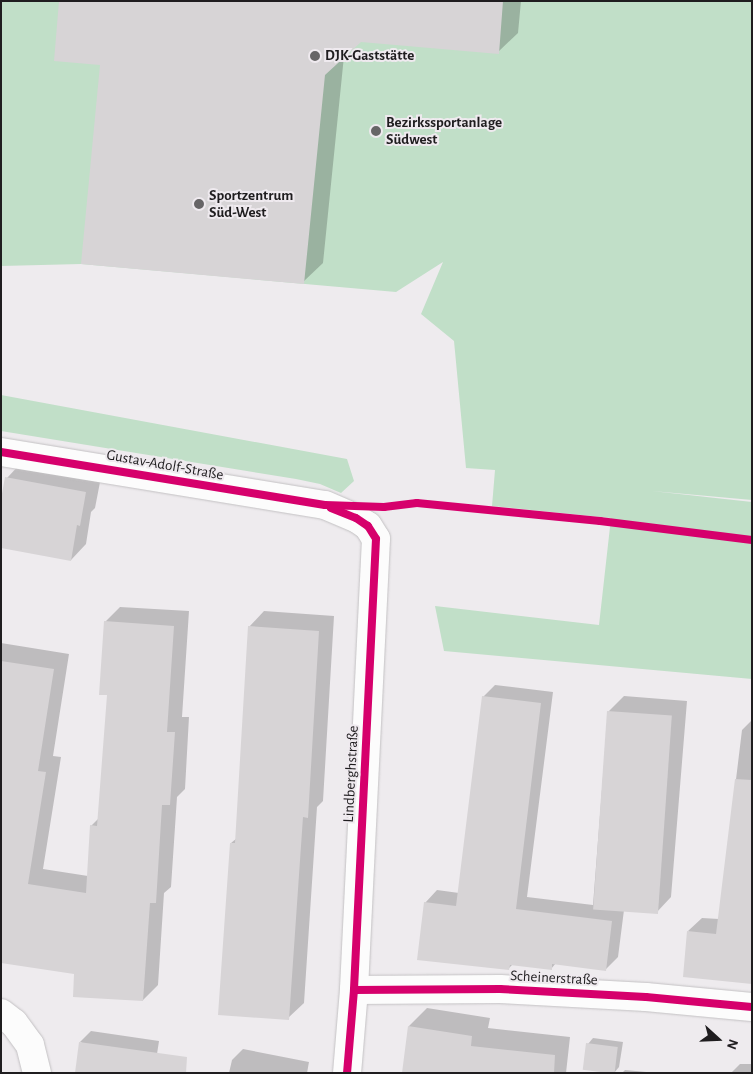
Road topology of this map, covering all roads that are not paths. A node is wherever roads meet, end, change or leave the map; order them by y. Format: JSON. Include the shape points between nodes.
{"nodes":[{"id":1,"x":1,"y":452,"type":"edge"},
{"id":2,"x":324,"y":505,"type":"joint"},
{"id":3,"x":354,"y":990,"type":"junction"},
{"id":4,"x":752,"y":1007,"type":"edge"},
{"id":5,"x":1,"y":1013,"type":"edge"},
{"id":6,"x":37,"y":1073,"type":"edge"},
{"id":7,"x":347,"y":1073,"type":"edge"}],
"edges":[{"from":1,"to":2,"type":"street","name":"Gustav-Adolf-Straße"},
{"from":2,"to":3,"type":"street","name":"Lindberghstraße","via":[[356,518],[368,526],[376,539]]},
{"from":3,"to":4,"type":"street","name":"Scheinerstraße","via":[[500,989]]},
{"from":3,"to":7,"type":"street","name":"Lindberghstraße"},
{"from":5,"to":6,"type":"street","via":[[14,1022],[30,1045]]}]}
